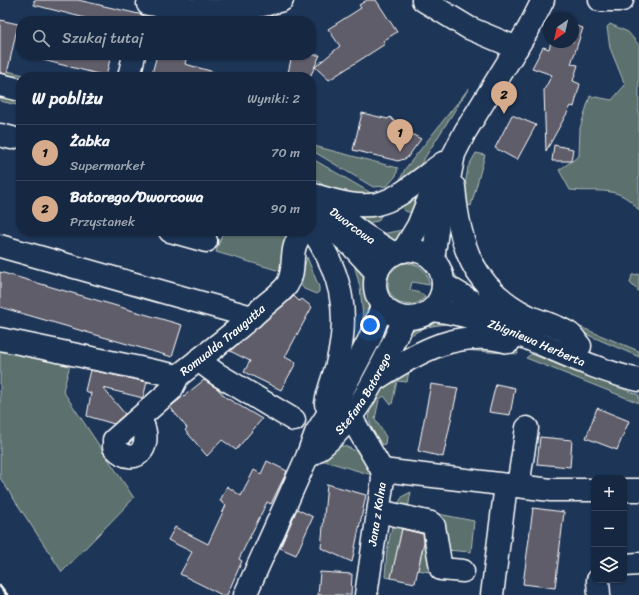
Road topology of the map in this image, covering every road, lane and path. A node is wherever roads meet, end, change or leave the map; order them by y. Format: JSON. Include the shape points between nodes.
{"nodes":[{"id":1,"x":282,"y":0,"type":"edge"},
{"id":2,"x":423,"y":0,"type":"edge"},
{"id":3,"x":544,"y":0,"type":"edge"},
{"id":4,"x":600,"y":0,"type":"edge"},
{"id":5,"x":622,"y":0,"type":"edge"},
{"id":6,"x":146,"y":8,"type":"edge"},
{"id":7,"x":517,"y":48,"type":"junction"},
{"id":8,"x":133,"y":60,"type":"edge"},
{"id":9,"x":130,"y":72,"type":"edge"},
{"id":10,"x":0,"y":85,"type":"edge"},
{"id":11,"x":16,"y":89,"type":"edge"},
{"id":12,"x":449,"y":162,"type":"junction"},
{"id":13,"x":316,"y":197,"type":"edge"},
{"id":14,"x":316,"y":199,"type":"edge"},
{"id":15,"x":316,"y":225,"type":"edge"},
{"id":16,"x":316,"y":232,"type":"edge"},
{"id":17,"x":188,"y":236,"type":"edge"},
{"id":18,"x":300,"y":236,"type":"edge"},
{"id":19,"x":206,"y":241,"type":"dead end"},
{"id":20,"x":0,"y":246,"type":"edge"},
{"id":21,"x":398,"y":252,"type":"junction"},
{"id":22,"x":433,"y":260,"type":"junction"},
{"id":23,"x":377,"y":273,"type":"junction"},
{"id":24,"x":443,"y":284,"type":"junction"},
{"id":25,"x":382,"y":306,"type":"junction"},
{"id":26,"x":432,"y":310,"type":"junction"},
{"id":27,"x":252,"y":317,"type":"junction"},
{"id":28,"x":406,"y":318,"type":"junction"},
{"id":29,"x":0,"y":339,"type":"edge"},
{"id":30,"x":576,"y":351,"type":"junction"},
{"id":31,"x":198,"y":360,"type":"junction"},
{"id":32,"x":639,"y":374,"type":"edge"},
{"id":33,"x":178,"y":376,"type":"junction"},
{"id":34,"x":376,"y":379,"type":"junction"},
{"id":35,"x":639,"y":380,"type":"edge"},
{"id":36,"x":339,"y":397,"type":"junction"},
{"id":37,"x":351,"y":415,"type":"junction"},
{"id":38,"x":139,"y":418,"type":"dead end"},
{"id":39,"x":294,"y":420,"type":"dead end"},
{"id":40,"x":323,"y":421,"type":"junction"},
{"id":41,"x":527,"y":428,"type":"dead end"},
{"id":42,"x":307,"y":458,"type":"junction"},
{"id":43,"x":382,"y":470,"type":"junction"},
{"id":44,"x":512,"y":485,"type":"junction"},
{"id":45,"x":591,"y":490,"type":"edge"},
{"id":46,"x":627,"y":490,"type":"edge"},
{"id":47,"x":639,"y":490,"type":"edge"},
{"id":48,"x":379,"y":511,"type":"junction"},
{"id":49,"x":639,"y":564,"type":"edge"},
{"id":50,"x":627,"y":565,"type":"edge"},
{"id":51,"x":463,"y":571,"type":"dead end"},
{"id":52,"x":245,"y":595,"type":"edge"},
{"id":53,"x":366,"y":595,"type":"edge"},
{"id":54,"x":492,"y":595,"type":"edge"}],
"edges":[{"from":1,"to":6,"type":"street","via":[[231,11]]},
{"from":2,"to":7,"type":"street","via":[[469,28]]},
{"from":3,"to":7,"type":"street"},
{"from":4,"to":5,"type":"street"},
{"from":7,"to":12,"type":"street"},
{"from":8,"to":9,"type":"street"},
{"from":10,"to":11,"type":"street"},
{"from":12,"to":13,"type":"street","via":[[400,196],[378,204],[364,207],[345,205]]},
{"from":12,"to":21,"type":"street","via":[[418,226]]},
{"from":12,"to":22,"type":"street"},
{"from":12,"to":30,"type":"street","via":[[460,232],[477,272],[498,297],[527,316],[571,334]]},
{"from":14,"to":21,"type":"street","name":"Dworcowa","via":[[363,234]]},
{"from":15,"to":23,"type":"street","name":"Dworcowa","via":[[353,247]]},
{"from":16,"to":40,"type":"street","via":[[333,265],[343,308],[338,359],[328,390]]},
{"from":17,"to":19,"type":"street"},
{"from":18,"to":27,"type":"street","name":"Romualda Traugutta","via":[[292,251],[289,282]]},
{"from":20,"to":27,"type":"street"},
{"from":21,"to":22,"type":"street","via":[[419,252]]},
{"from":21,"to":23,"type":"street","via":[[381,265]]},
{"from":22,"to":24,"type":"street","via":[[439,268]]},
{"from":23,"to":25,"type":"street","via":[[376,290]]},
{"from":24,"to":26,"type":"street","via":[[442,295]]},
{"from":24,"to":30,"type":"street","name":"Zbigniewa Herberta","via":[[485,308]]},
{"from":25,"to":28,"type":"street"},
{"from":25,"to":36,"type":"street","name":"Stefana Batorego","via":[[370,338]]},
{"from":26,"to":28,"type":"street","via":[[421,316]]},
{"from":26,"to":30,"type":"street","name":"Zbigniewa Herberta","via":[[475,320]]},
{"from":27,"to":31,"type":"street","name":"Romualda Traugutta"},
{"from":28,"to":34,"type":"street","name":"Stefana Batorego"},
{"from":29,"to":33,"type":"street","name":"Romualda Traugutta"},
{"from":30,"to":32,"type":"street","name":"Zbigniewa Herberta","via":[[618,360]]},
{"from":30,"to":34,"type":"street","via":[[556,358],[501,340],[465,338],[436,345]]},
{"from":30,"to":35,"type":"street","name":"Zbigniewa Herberta","via":[[613,374]]},
{"from":31,"to":33,"type":"street","name":"Romualda Traugutta"},
{"from":31,"to":39,"type":"street"},
{"from":33,"to":38,"type":"street","via":[[171,390]]},
{"from":34,"to":37,"type":"street","name":"Stefana Batorego"},
{"from":36,"to":37,"type":"street","name":"Jana z Kolna"},
{"from":36,"to":40,"type":"street","name":"Stefana Batorego"},
{"from":37,"to":42,"type":"street","name":"Stefana Batorego","via":[[324,446]]},
{"from":37,"to":43,"type":"street","name":"Jana z Kolna"},
{"from":40,"to":42,"type":"street","name":"Stefana Batorego"},
{"from":41,"to":44,"type":"street"},
{"from":42,"to":52,"type":"street","name":"Stefana Batorego"},
{"from":43,"to":44,"type":"street"},
{"from":43,"to":48,"type":"street","name":"Jana z Kolna","via":[[384,479]]},
{"from":44,"to":45,"type":"street","via":[[551,490]]},
{"from":44,"to":54,"type":"street"},
{"from":46,"to":47,"type":"street"},
{"from":48,"to":51,"type":"street","via":[[431,523],[434,526],[441,569]]},
{"from":48,"to":53,"type":"street","name":"Jana z Kolna"},
{"from":49,"to":50,"type":"street"}]}
